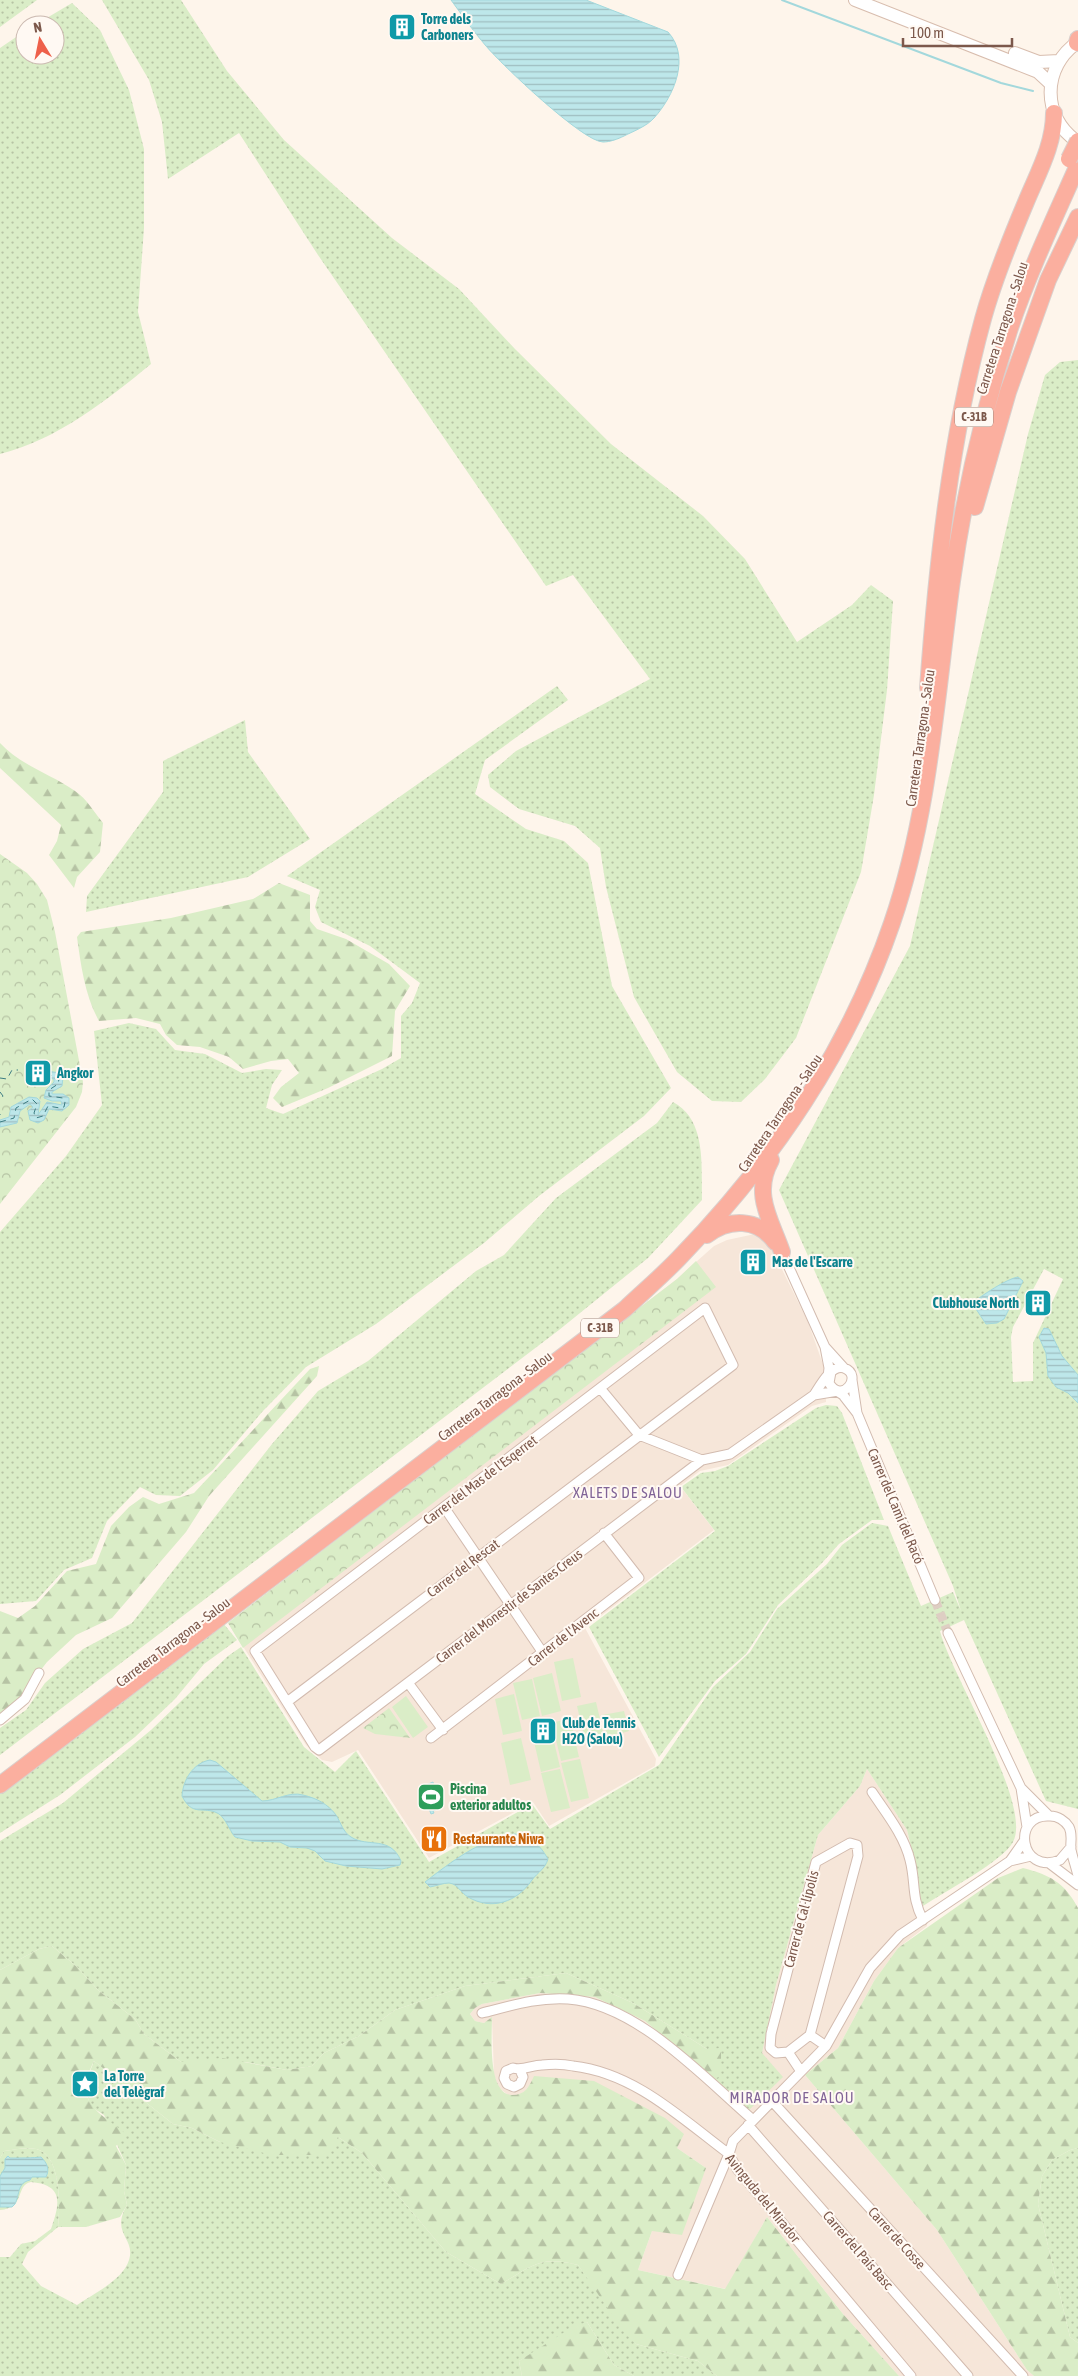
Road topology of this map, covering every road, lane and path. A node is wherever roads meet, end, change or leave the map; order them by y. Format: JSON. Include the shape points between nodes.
{"nodes":[{"id":1,"x":855,"y":0,"type":"edge"},
{"id":2,"x":878,"y":0,"type":"edge"},
{"id":3,"x":1078,"y":41,"type":"edge"},
{"id":4,"x":1059,"y":61,"type":"junction"},
{"id":5,"x":1050,"y":84,"type":"junction"},
{"id":6,"x":1054,"y":113,"type":"junction"},
{"id":7,"x":1078,"y":142,"type":"edge"},
{"id":8,"x":1074,"y":162,"type":"edge"},
{"id":9,"x":1078,"y":217,"type":"edge"},
{"id":10,"x":934,"y":685,"type":"junction"},
{"id":11,"x":808,"y":1094,"type":"junction"},
{"id":12,"x":782,"y":1252,"type":"junction"},
{"id":13,"x":679,"y":1259,"type":"junction"},
{"id":14,"x":705,"y":1308,"type":"joint"},
{"id":15,"x":825,"y":1348,"type":"junction"},
{"id":16,"x":844,"y":1368,"type":"junction"},
{"id":17,"x":829,"y":1376,"type":"junction"},
{"id":18,"x":852,"y":1380,"type":"junction"},
{"id":19,"x":600,"y":1388,"type":"junction"},
{"id":20,"x":836,"y":1390,"type":"junction"},
{"id":21,"x":814,"y":1394,"type":"junction"},
{"id":22,"x":857,"y":1413,"type":"junction"},
{"id":23,"x":640,"y":1435,"type":"junction"},
{"id":24,"x":702,"y":1460,"type":"junction"},
{"id":25,"x":444,"y":1507,"type":"junction"},
{"id":26,"x":604,"y":1533,"type":"junction"},
{"id":27,"x":478,"y":1557,"type":"junction"},
{"id":28,"x":935,"y":1600,"type":"tunnel mouth"},
{"id":29,"x":510,"y":1604,"type":"junction"},
{"id":30,"x":948,"y":1633,"type":"tunnel mouth"},
{"id":31,"x":544,"y":1653,"type":"junction"},
{"id":32,"x":39,"y":1673,"type":"dead end"},
{"id":33,"x":409,"y":1684,"type":"junction"},
{"id":34,"x":287,"y":1702,"type":"junction"},
{"id":35,"x":0,"y":1720,"type":"edge"},
{"id":36,"x":443,"y":1730,"type":"junction"},
{"id":37,"x":431,"y":1738,"type":"dead end"},
{"id":38,"x":0,"y":1773,"type":"edge"},
{"id":39,"x":0,"y":1785,"type":"edge"},
{"id":40,"x":1021,"y":1788,"type":"junction"},
{"id":41,"x":872,"y":1792,"type":"dead end"},
{"id":42,"x":1048,"y":1815,"type":"junction"},
{"id":43,"x":1027,"y":1827,"type":"junction"},
{"id":44,"x":1024,"y":1841,"type":"junction"},
{"id":45,"x":1071,"y":1847,"type":"junction"},
{"id":46,"x":1032,"y":1856,"type":"junction"},
{"id":47,"x":1010,"y":1861,"type":"junction"},
{"id":48,"x":1049,"y":1863,"type":"junction"},
{"id":49,"x":1078,"y":1876,"type":"edge"},
{"id":50,"x":1078,"y":1885,"type":"edge"},
{"id":51,"x":924,"y":1920,"type":"junction"},
{"id":52,"x":482,"y":2013,"type":"dead end"},
{"id":53,"x":810,"y":2035,"type":"junction"},
{"id":54,"x":826,"y":2046,"type":"junction"},
{"id":55,"x":788,"y":2052,"type":"junction"},
{"id":56,"x":520,"y":2070,"type":"dead end"},
{"id":57,"x":800,"y":2070,"type":"junction"},
{"id":58,"x":771,"y":2100,"type":"junction"},
{"id":59,"x":750,"y":2123,"type":"junction"},
{"id":60,"x":729,"y":2154,"type":"junction"},
{"id":61,"x":678,"y":2275,"type":"dead end"},
{"id":62,"x":911,"y":2376,"type":"edge"},
{"id":63,"x":968,"y":2376,"type":"edge"},
{"id":64,"x":1023,"y":2376,"type":"edge"}],
"edges":[{"from":1,"to":5,"type":"street","via":[[1038,72]]},
{"from":2,"to":4,"type":"street","via":[[1031,59]]},
{"from":3,"to":4,"type":"street"},
{"from":4,"to":5,"type":"street"},
{"from":5,"to":6,"type":"street"},
{"from":6,"to":7,"type":"street","via":[[1066,132]]},
{"from":6,"to":10,"type":"highway","via":[[1051,140],[1010,240],[983,318],[964,398],[936,579]]},
{"from":7,"to":8,"type":"highway","name":"Carretera Tarragona - Salou","number":"C-31B","bridge":true},
{"from":8,"to":10,"type":"highway","name":"Carretera Tarragona - Salou","number":"C-31B","via":[[1030,245],[977,402],[943,570]]},
{"from":9,"to":10,"type":"highway","via":[[1048,280],[1008,392],[977,498]]},
{"from":10,"to":11,"type":"highway","name":"Carretera Tarragona - Salou","number":"C-31B","via":[[927,779],[910,865],[892,924],[834,1054]]},
{"from":10,"to":38,"type":"highway","name":"Carretera Tarragona - Salou","number":"C-31B","via":[[899,862],[882,920],[851,996],[824,1048],[774,1128],[713,1207],[612,1306]]},
{"from":11,"to":12,"type":"highway","via":[[801,1114],[767,1167],[762,1183],[766,1209]]},
{"from":11,"to":13,"type":"highway","name":"Carretera Tarragona - Salou","number":"C-31B","via":[[740,1191]]},
{"from":12,"to":13,"type":"highway","via":[[765,1230],[731,1223],[717,1228]]},
{"from":12,"to":15,"type":"street"},
{"from":13,"to":39,"type":"highway","name":"Carretera Tarragona - Salou","number":"C-31B","via":[[625,1309],[547,1370]]},
{"from":14,"to":19,"type":"street","name":"Carrer del Mas de l'Esqerret"},
{"from":14,"to":23,"type":"street","name":"Carrer del Rescat","via":[[733,1366]]},
{"from":15,"to":16,"type":"street"},
{"from":15,"to":17,"type":"street"},
{"from":16,"to":17,"type":"street","via":[[836,1368]]},
{"from":16,"to":18,"type":"street","via":[[850,1372]]},
{"from":17,"to":20,"type":"street"},
{"from":17,"to":21,"type":"street"},
{"from":18,"to":20,"type":"street","via":[[846,1389]]},
{"from":18,"to":22,"type":"street","name":"Carrer del Camí del Racó"},
{"from":19,"to":23,"type":"street"},
{"from":19,"to":25,"type":"street","name":"Carrer del Mas de l'Esqerret"},
{"from":20,"to":21,"type":"street"},
{"from":20,"to":22,"type":"street","name":"Carrer del Camí del Racó"},
{"from":21,"to":24,"type":"street","via":[[730,1454]]},
{"from":22,"to":28,"type":"street","name":"Carrer del Camí del Racó"},
{"from":23,"to":24,"type":"street"},
{"from":23,"to":27,"type":"street","name":"Carrer del Rescat"},
{"from":24,"to":26,"type":"street","name":"Carrer del Monestir de Santes Creus"},
{"from":25,"to":27,"type":"street"},
{"from":25,"to":34,"type":"street","name":"Carrer del Mas de l'Esqerret","via":[[254,1651]]},
{"from":26,"to":29,"type":"street","name":"Carrer del Monestir de Santes Creus"},
{"from":26,"to":31,"type":"street","name":"Carrer de l'Avenc","via":[[639,1578]]},
{"from":27,"to":29,"type":"street"},
{"from":27,"to":34,"type":"street","name":"Carrer del Rescat"},
{"from":29,"to":31,"type":"street"},
{"from":29,"to":33,"type":"street","name":"Carrer del Monestir de Santes Creus"},
{"from":30,"to":40,"type":"street"},
{"from":31,"to":36,"type":"street","name":"Carrer de l'Avenc"},
{"from":32,"to":35,"type":"street","via":[[25,1700]]},
{"from":33,"to":34,"type":"street","name":"Carrer del Monestir de Santes Creus","via":[[319,1750]]},
{"from":33,"to":36,"type":"street"},
{"from":36,"to":37,"type":"street","name":"Carrer de l'Avenc"},
{"from":40,"to":42,"type":"street"},
{"from":40,"to":43,"type":"street"},
{"from":41,"to":51,"type":"street","via":[[899,1832],[910,1860],[915,1905]]},
{"from":42,"to":43,"type":"street","via":[[1036,1818]]},
{"from":42,"to":45,"type":"street","via":[[1060,1818],[1068,1826],[1072,1835]]},
{"from":43,"to":44,"type":"street"},
{"from":44,"to":46,"type":"street"},
{"from":44,"to":47,"type":"street"},
{"from":45,"to":48,"type":"street","via":[[1064,1857]]},
{"from":45,"to":49,"type":"street"},
{"from":46,"to":47,"type":"street"},
{"from":46,"to":48,"type":"street"},
{"from":47,"to":51,"type":"street"},
{"from":48,"to":50,"type":"street"},
{"from":51,"to":54,"type":"street","via":[[900,1935],[870,1968]]},
{"from":52,"to":59,"type":"street","name":"Carrer del País Basc","via":[[541,2000],[568,1999],[594,2003],[627,2017],[654,2034]]},
{"from":53,"to":54,"type":"street"},
{"from":53,"to":55,"type":"street"},
{"from":53,"to":55,"type":"street","name":"Carrer de Cal·lípolis","via":[[858,1856],[857,1845],[850,1843],[816,1862],[771,2034],[770,2048],[776,2053]]},
{"from":54,"to":57,"type":"street"},
{"from":55,"to":57,"type":"street","name":"Carrer de Cal·lípolis"},
{"from":56,"to":60,"type":"street","name":"Avinguda del Mirador","via":[[542,2065],[573,2066],[608,2073],[632,2084]]},
{"from":57,"to":58,"type":"street"},
{"from":58,"to":59,"type":"street"},
{"from":58,"to":64,"type":"street","name":"Carrer de Cosse"},
{"from":59,"to":60,"type":"street","via":[[733,2141]]},
{"from":59,"to":63,"type":"street","name":"Carrer del País Basc"},
{"from":60,"to":61,"type":"street"},
{"from":60,"to":62,"type":"street","name":"Avinguda del Mirador","via":[[737,2169]]}]}
